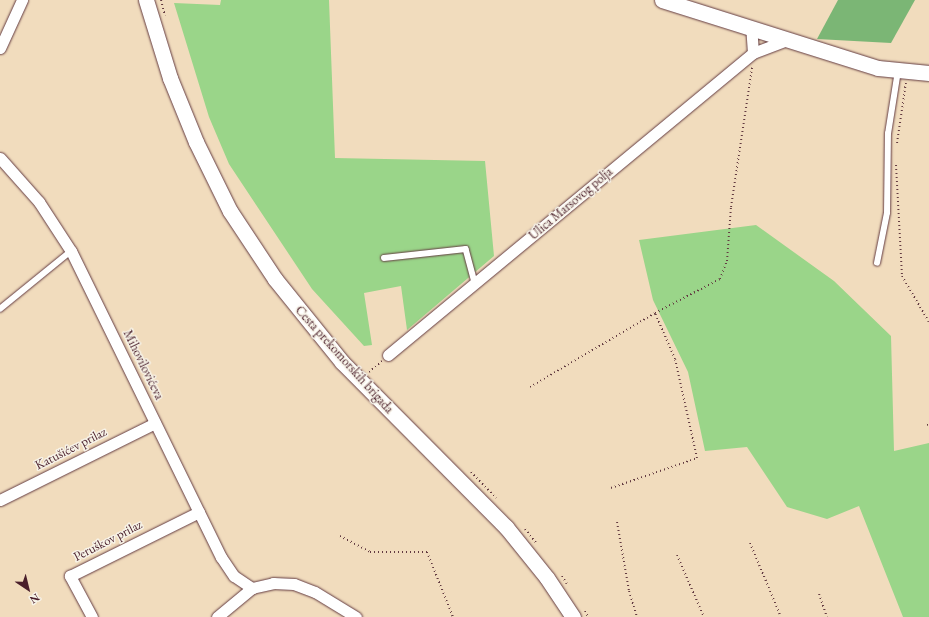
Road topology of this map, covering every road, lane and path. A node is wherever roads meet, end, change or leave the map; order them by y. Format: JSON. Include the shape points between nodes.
{"nodes":[{"id":1,"x":22,"y":0,"type":"edge"},
{"id":2,"x":146,"y":0,"type":"edge"},
{"id":3,"x":161,"y":0,"type":"edge"},
{"id":4,"x":662,"y":0,"type":"edge"},
{"id":5,"x":166,"y":18,"type":"dead end"},
{"id":6,"x":751,"y":27,"type":"junction"},
{"id":7,"x":789,"y":39,"type":"junction"},
{"id":8,"x":0,"y":48,"type":"edge"},
{"id":9,"x":753,"y":53,"type":"junction"},
{"id":10,"x":902,"y":71,"type":"junction"},
{"id":11,"x":929,"y":73,"type":"edge"},
{"id":12,"x":896,"y":149,"type":"dead end"},
{"id":13,"x":896,"y":157,"type":"dead end"},
{"id":14,"x":0,"y":158,"type":"edge"},
{"id":15,"x":71,"y":250,"type":"junction"},
{"id":16,"x":384,"y":258,"type":"dead end"},
{"id":17,"x":877,"y":264,"type":"dead end"},
{"id":18,"x":475,"y":283,"type":"junction"},
{"id":19,"x":0,"y":309,"type":"edge"},
{"id":20,"x":655,"y":313,"type":"junction"},
{"id":21,"x":929,"y":322,"type":"edge"},
{"id":22,"x":388,"y":355,"type":"joint"},
{"id":23,"x":367,"y":370,"type":"dead end"},
{"id":24,"x":369,"y":372,"type":"junction"},
{"id":25,"x":375,"y":378,"type":"dead end"},
{"id":26,"x":530,"y":387,"type":"dead end"},
{"id":27,"x":155,"y":422,"type":"junction"},
{"id":28,"x":465,"y":466,"type":"dead end"},
{"id":29,"x":611,"y":488,"type":"dead end"},
{"id":30,"x":0,"y":500,"type":"edge"},
{"id":31,"x":498,"y":500,"type":"dead end"},
{"id":32,"x":199,"y":512,"type":"junction"},
{"id":33,"x":617,"y":522,"type":"dead end"},
{"id":34,"x":523,"y":527,"type":"dead end"},
{"id":35,"x":340,"y":536,"type":"dead end"},
{"id":36,"x":750,"y":543,"type":"dead end"},
{"id":37,"x":542,"y":550,"type":"dead end"},
{"id":38,"x":677,"y":555,"type":"dead end"},
{"id":39,"x":559,"y":573,"type":"dead end"},
{"id":40,"x":568,"y":585,"type":"dead end"},
{"id":41,"x":252,"y":588,"type":"junction"},
{"id":42,"x":819,"y":594,"type":"dead end"},
{"id":43,"x":578,"y":614,"type":"edge"},
{"id":44,"x":91,"y":616,"type":"edge"},
{"id":45,"x":217,"y":617,"type":"edge"},
{"id":46,"x":356,"y":617,"type":"edge"},
{"id":47,"x":453,"y":617,"type":"edge"},
{"id":48,"x":588,"y":617,"type":"edge"},
{"id":49,"x":637,"y":617,"type":"edge"},
{"id":50,"x":704,"y":617,"type":"edge"},
{"id":51,"x":781,"y":617,"type":"edge"},
{"id":52,"x":827,"y":617,"type":"edge"}],
"edges":[{"from":1,"to":8,"type":"street"},
{"from":2,"to":43,"type":"main road","name":"Cesta prekomorskih brigada","via":[[170,78],[196,142],[230,211],[275,279],[342,362],[506,527]]},
{"from":3,"to":5,"type":"path"},
{"from":4,"to":6,"type":"main road"},
{"from":6,"to":7,"type":"main road"},
{"from":6,"to":9,"type":"street"},
{"from":7,"to":9,"type":"street","name":"Ulica Marsovog polja"},
{"from":7,"to":10,"type":"main road","via":[[878,68]]},
{"from":9,"to":18,"type":"street","name":"Ulica Marsovog polja"},
{"from":9,"to":20,"type":"path","via":[[751,84],[731,207],[727,261],[720,278]]},
{"from":10,"to":11,"type":"main road"},
{"from":10,"to":12,"type":"path","via":[[905,97]]},
{"from":10,"to":17,"type":"lane","via":[[888,134],[887,213]]},
{"from":13,"to":21,"type":"path","via":[[902,276]]},
{"from":14,"to":15,"type":"street","name":"Mihovilovićeva","via":[[39,202]]},
{"from":15,"to":19,"type":"lane"},
{"from":15,"to":27,"type":"street","name":"Mihovilovićeva"},
{"from":16,"to":18,"type":"lane","via":[[466,249]]},
{"from":18,"to":22,"type":"street","name":"Ulica Marsovog polja"},
{"from":20,"to":26,"type":"path"},
{"from":20,"to":29,"type":"path","via":[[675,359],[697,458]]},
{"from":22,"to":24,"type":"path"},
{"from":23,"to":24,"type":"path"},
{"from":24,"to":25,"type":"path"},
{"from":27,"to":30,"type":"street","name":"Katušićev prilaz"},
{"from":27,"to":32,"type":"street","name":"Mihovilovićeva"},
{"from":28,"to":31,"type":"path"},
{"from":32,"to":41,"type":"street","name":"Mihovilovićeva","via":[[234,576]]},
{"from":32,"to":44,"type":"street","name":"Peruškov prilaz","via":[[70,576]]},
{"from":33,"to":49,"type":"path","via":[[628,585]]},
{"from":34,"to":37,"type":"path"},
{"from":35,"to":47,"type":"path","via":[[370,552],[427,552]]},
{"from":36,"to":51,"type":"path"},
{"from":38,"to":50,"type":"path"},
{"from":39,"to":40,"type":"path"},
{"from":41,"to":45,"type":"street"},
{"from":41,"to":46,"type":"street","via":[[273,583],[294,584],[331,600]]},
{"from":42,"to":52,"type":"path"},
{"from":43,"to":48,"type":"path"}]}
